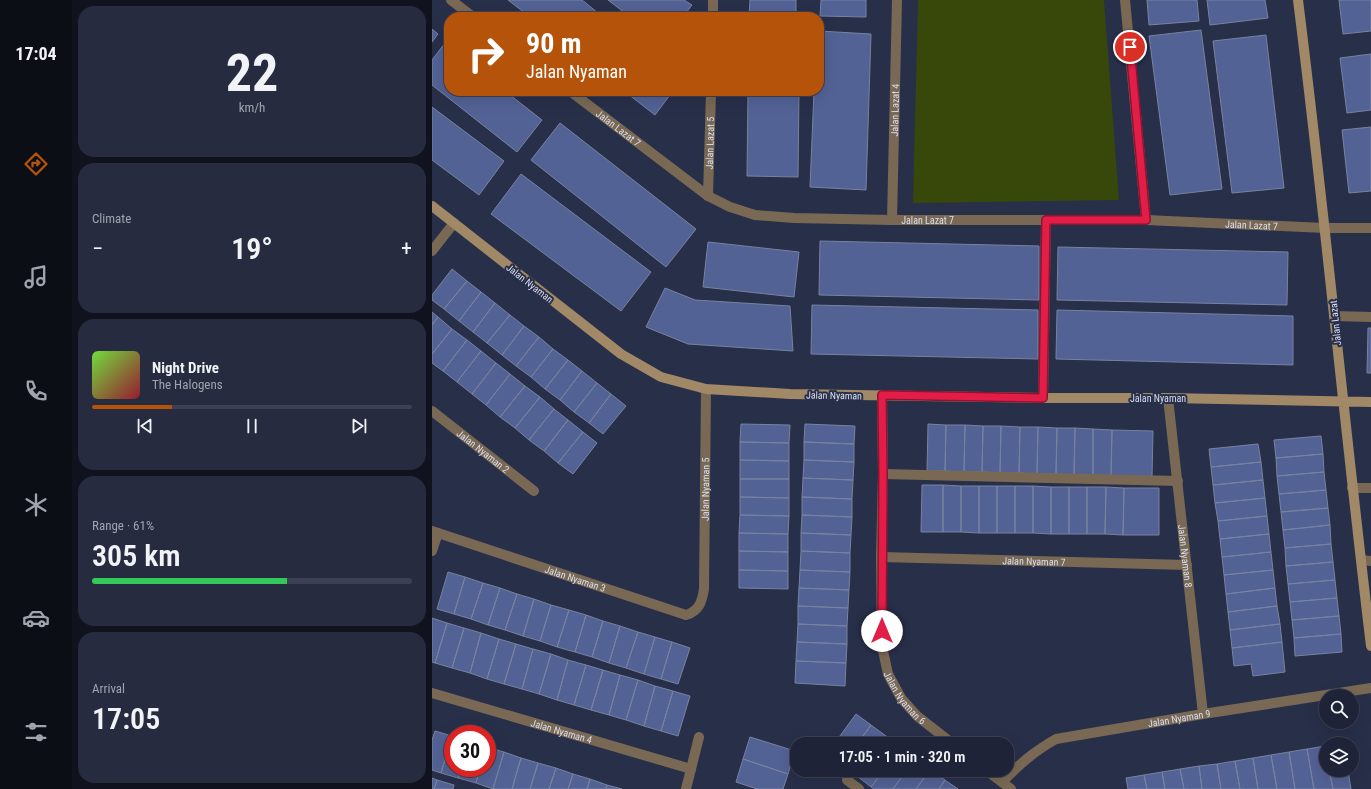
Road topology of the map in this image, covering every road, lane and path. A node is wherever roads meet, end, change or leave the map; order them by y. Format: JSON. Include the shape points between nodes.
{"nodes":[{"id":1,"x":451,"y":0,"type":"edge"},
{"id":2,"x":713,"y":0,"type":"edge"},
{"id":3,"x":898,"y":0,"type":"edge"},
{"id":4,"x":1125,"y":0,"type":"edge"},
{"id":5,"x":1298,"y":0,"type":"edge"},
{"id":6,"x":467,"y":12,"type":"edge"},
{"id":7,"x":713,"y":12,"type":"edge"},
{"id":8,"x":577,"y":96,"type":"edge"},
{"id":9,"x":711,"y":96,"type":"edge"},
{"id":10,"x":708,"y":196,"type":"junction"},
{"id":11,"x":432,"y":206,"type":"edge"},
{"id":12,"x":892,"y":220,"type":"junction"},
{"id":13,"x":1046,"y":220,"type":"junction"},
{"id":14,"x":1146,"y":220,"type":"junction"},
{"id":15,"x":454,"y":223,"type":"junction"},
{"id":16,"x":1325,"y":228,"type":"junction"},
{"id":17,"x":1371,"y":228,"type":"edge"},
{"id":18,"x":432,"y":251,"type":"edge"},
{"id":19,"x":1334,"y":316,"type":"junction"},
{"id":20,"x":1371,"y":317,"type":"edge"},
{"id":21,"x":706,"y":389,"type":"junction"},
{"id":22,"x":882,"y":395,"type":"junction"},
{"id":23,"x":1043,"y":398,"type":"junction"},
{"id":24,"x":1168,"y":398,"type":"junction"},
{"id":25,"x":1343,"y":401,"type":"junction"},
{"id":26,"x":1371,"y":402,"type":"edge"},
{"id":27,"x":432,"y":411,"type":"edge"},
{"id":28,"x":883,"y":474,"type":"junction"},
{"id":29,"x":1178,"y":481,"type":"junction"},
{"id":30,"x":1352,"y":488,"type":"junction"},
{"id":31,"x":1371,"y":488,"type":"edge"},
{"id":32,"x":534,"y":491,"type":"dead end"},
{"id":33,"x":435,"y":532,"type":"edge"},
{"id":34,"x":432,"y":551,"type":"edge"},
{"id":35,"x":881,"y":557,"type":"junction"},
{"id":36,"x":1366,"y":560,"type":"edge"},
{"id":37,"x":1187,"y":565,"type":"junction"},
{"id":38,"x":704,"y":589,"type":"joint"},
{"id":39,"x":1368,"y":592,"type":"edge"},
{"id":40,"x":1371,"y":646,"type":"edge"},
{"id":41,"x":1371,"y":688,"type":"edge"},
{"id":42,"x":432,"y":693,"type":"edge"},
{"id":43,"x":1203,"y":714,"type":"junction"},
{"id":44,"x":699,"y":736,"type":"dead end"},
{"id":45,"x":944,"y":737,"type":"edge"},
{"id":46,"x":691,"y":769,"type":"junction"},
{"id":47,"x":995,"y":777,"type":"edge"},
{"id":48,"x":847,"y":780,"type":"dead end"},
{"id":49,"x":1002,"y":782,"type":"junction"},
{"id":50,"x":686,"y":789,"type":"edge"},
{"id":51,"x":859,"y":789,"type":"edge"},
{"id":52,"x":1011,"y":789,"type":"edge"}],
"edges":[{"from":1,"to":6,"type":"street"},
{"from":2,"to":7,"type":"street"},
{"from":3,"to":12,"type":"street","name":"Jalan Lazat 4"},
{"from":4,"to":14,"type":"street"},
{"from":5,"to":16,"type":"street","name":"Jalan Lazat"},
{"from":8,"to":10,"type":"street","name":"Jalan Lazat 7"},
{"from":9,"to":10,"type":"street","name":"Jalan Lazat 5"},
{"from":10,"to":12,"type":"street","name":"Jalan Lazat 7","via":[[755,215]]},
{"from":11,"to":15,"type":"street","name":"Jalan Nyaman"},
{"from":12,"to":13,"type":"street","name":"Jalan Lazat 7"},
{"from":13,"to":14,"type":"street","name":"Jalan Lazat 7"},
{"from":13,"to":23,"type":"street"},
{"from":14,"to":16,"type":"street","name":"Jalan Lazat 7"},
{"from":15,"to":18,"type":"street"},
{"from":15,"to":21,"type":"street","name":"Jalan Nyaman","via":[[621,354],[660,377]]},
{"from":16,"to":17,"type":"street","name":"Jalan Lazat 7"},
{"from":16,"to":19,"type":"street","name":"Jalan Lazat"},
{"from":19,"to":20,"type":"street"},
{"from":19,"to":25,"type":"street","name":"Jalan Lazat"},
{"from":21,"to":22,"type":"street","name":"Jalan Nyaman","via":[[790,394]]},
{"from":21,"to":38,"type":"street","name":"Jalan Nyaman 5"},
{"from":22,"to":23,"type":"street","name":"Jalan Nyaman"},
{"from":22,"to":28,"type":"street","name":"Jalan Nyaman 6"},
{"from":23,"to":24,"type":"street","name":"Jalan Nyaman"},
{"from":24,"to":25,"type":"street","name":"Jalan Nyaman"},
{"from":24,"to":29,"type":"street","name":"Jalan Nyaman 8"},
{"from":25,"to":26,"type":"street","name":"Jalan Nyaman"},
{"from":25,"to":30,"type":"street","name":"Jalan Lazat"},
{"from":27,"to":32,"type":"street","name":"Jalan Nyaman 2"},
{"from":28,"to":29,"type":"street"},
{"from":28,"to":35,"type":"street","name":"Jalan Nyaman 6"},
{"from":29,"to":37,"type":"street","name":"Jalan Nyaman 8"},
{"from":30,"to":31,"type":"street"},
{"from":30,"to":36,"type":"street","name":"Jalan Lazat"},
{"from":33,"to":34,"type":"street"},
{"from":33,"to":38,"type":"street","name":"Jalan Nyaman 3","via":[[686,615],[698,608]]},
{"from":35,"to":37,"type":"street","name":"Jalan Nyaman 7"},
{"from":35,"to":45,"type":"street","name":"Jalan Nyaman 6","via":[[882,646],[888,674],[901,698],[917,716]]},
{"from":36,"to":39,"type":"street","name":"Jalan Lazat"},
{"from":37,"to":43,"type":"street","name":"Jalan Nyaman 8"},
{"from":39,"to":40,"type":"street","name":"Jalan Lazat"},
{"from":41,"to":43,"type":"street","name":"Jalan Nyaman 9"},
{"from":42,"to":46,"type":"street","name":"Jalan Nyaman 4"},
{"from":43,"to":49,"type":"street","name":"Jalan Nyaman 9","via":[[1056,739],[1038,748]]},
{"from":44,"to":46,"type":"street"},
{"from":46,"to":50,"type":"street"},
{"from":47,"to":49,"type":"street"},
{"from":48,"to":51,"type":"street"},
{"from":49,"to":52,"type":"street"}]}
